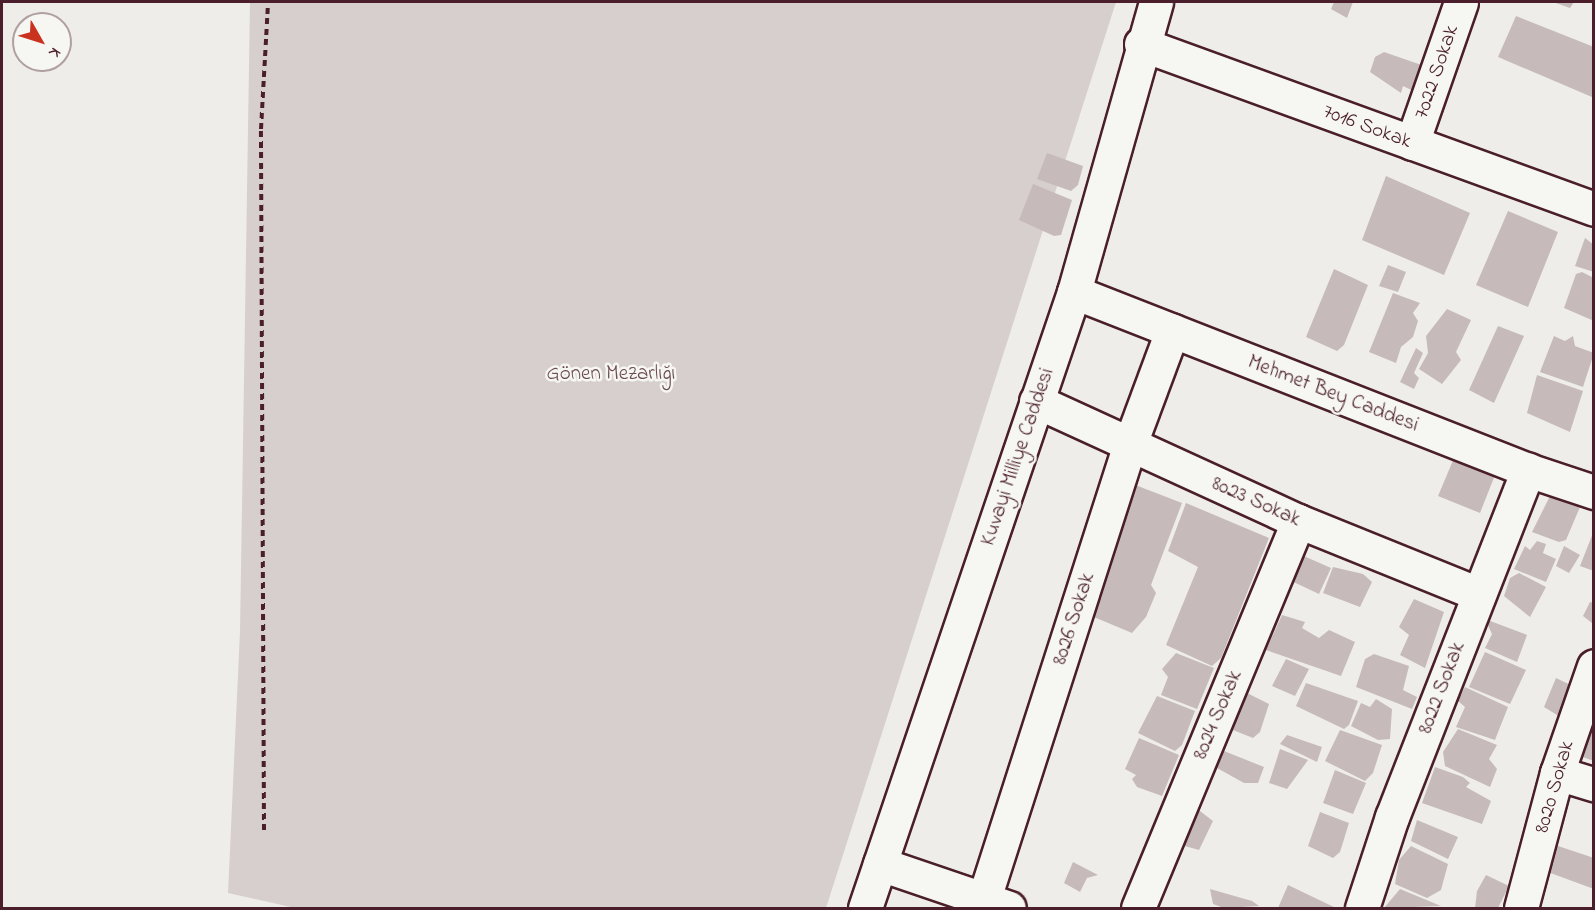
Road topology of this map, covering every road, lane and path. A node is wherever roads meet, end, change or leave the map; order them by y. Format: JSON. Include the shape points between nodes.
{"nodes":[{"id":1,"x":268,"y":2,"type":"edge"},
{"id":2,"x":1156,"y":2,"type":"edge"},
{"id":3,"x":1461,"y":2,"type":"edge"},
{"id":4,"x":1141,"y":45,"type":"junction"},
{"id":5,"x":1412,"y":143,"type":"junction"},
{"id":6,"x":1593,"y":209,"type":"edge"},
{"id":7,"x":1074,"y":292,"type":"junction"},
{"id":8,"x":1172,"y":331,"type":"junction"},
{"id":9,"x":1036,"y":401,"type":"junction"},
{"id":10,"x":1130,"y":444,"type":"junction"},
{"id":11,"x":1528,"y":470,"type":"junction"},
{"id":12,"x":1593,"y":492,"type":"edge"},
{"id":13,"x":1298,"y":521,"type":"junction"},
{"id":14,"x":1479,"y":594,"type":"junction"},
{"id":15,"x":1593,"y":666,"type":"edge"},
{"id":16,"x":1557,"y":773,"type":"junction"},
{"id":17,"x":1593,"y":784,"type":"edge"},
{"id":18,"x":264,"y":830,"type":"dead end"},
{"id":19,"x":880,"y":864,"type":"junction"},
{"id":20,"x":992,"y":906,"type":"edge"},
{"id":21,"x":865,"y":909,"type":"edge"},
{"id":22,"x":1138,"y":909,"type":"edge"},
{"id":23,"x":1362,"y":909,"type":"edge"},
{"id":24,"x":1521,"y":909,"type":"edge"}],
"edges":[{"from":1,"to":18,"type":"path","via":[[261,129]]},
{"from":2,"to":4,"type":"street","name":"Kuvayi Milliye Caddesi"},
{"from":3,"to":5,"type":"street","name":"7022 Sokak"},
{"from":4,"to":5,"type":"street","name":"7016 Sokak"},
{"from":4,"to":7,"type":"street","name":"Kuvayi Milliye Caddesi"},
{"from":5,"to":6,"type":"street","name":"7016 Sokak"},
{"from":7,"to":8,"type":"street","name":"Mehmet Bey Caddesi"},
{"from":7,"to":9,"type":"street","name":"Kuvayi Milliye Caddesi"},
{"from":8,"to":10,"type":"street","name":"8026 Sokak"},
{"from":8,"to":11,"type":"street","name":"Mehmet Bey Caddesi"},
{"from":9,"to":10,"type":"street","name":"8023 Sokak"},
{"from":9,"to":19,"type":"street","name":"Kuvayi Milliye Caddesi"},
{"from":10,"to":13,"type":"street","name":"8023 Sokak"},
{"from":10,"to":20,"type":"street","name":"8026 Sokak"},
{"from":11,"to":12,"type":"street","name":"Mehmet Bey Caddesi"},
{"from":11,"to":14,"type":"street","name":"8022 Sokak"},
{"from":13,"to":14,"type":"street","name":"8023 Sokak"},
{"from":13,"to":22,"type":"street","name":"8024 Sokak"},
{"from":14,"to":23,"type":"street","name":"8022 Sokak","via":[[1392,817]]},
{"from":15,"to":16,"type":"street","name":"8020 Sokak"},
{"from":16,"to":17,"type":"street"},
{"from":16,"to":24,"type":"street","name":"8020 Sokak"},
{"from":19,"to":20,"type":"street"},
{"from":19,"to":21,"type":"street","name":"Kuvayi Milliye Caddesi"}]}
